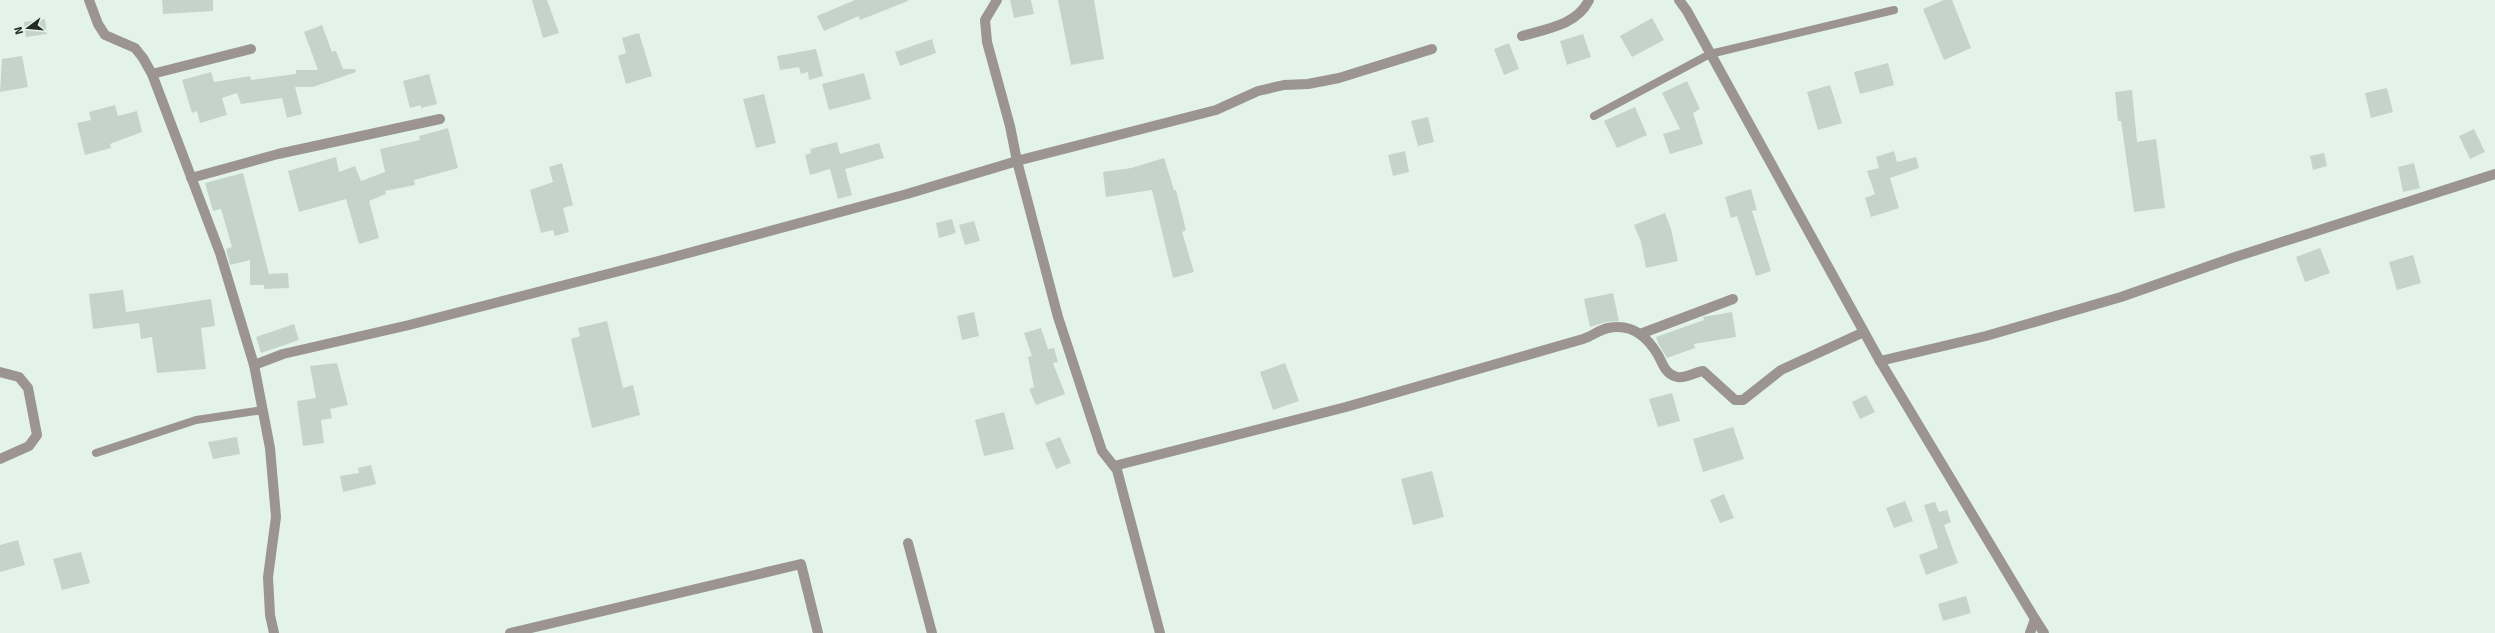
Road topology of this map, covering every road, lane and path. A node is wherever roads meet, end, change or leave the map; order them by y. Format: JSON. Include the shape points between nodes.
{"nodes":[{"id":1,"x":89,"y":0,"type":"edge"},
{"id":2,"x":997,"y":0,"type":"edge"},
{"id":3,"x":1589,"y":0,"type":"edge"},
{"id":4,"x":1679,"y":0,"type":"edge"},
{"id":5,"x":1894,"y":10,"type":"dead end"},
{"id":6,"x":1522,"y":36,"type":"dead end"},
{"id":7,"x":250,"y":49,"type":"dead end"},
{"id":8,"x":1432,"y":49,"type":"dead end"},
{"id":9,"x":1710,"y":54,"type":"junction"},
{"id":10,"x":152,"y":74,"type":"junction"},
{"id":11,"x":1594,"y":116,"type":"dead end"},
{"id":12,"x":440,"y":119,"type":"dead end"},
{"id":13,"x":1017,"y":161,"type":"junction"},
{"id":14,"x":2495,"y":174,"type":"edge"},
{"id":15,"x":190,"y":178,"type":"junction"},
{"id":16,"x":1733,"y":299,"type":"dead end"},
{"id":17,"x":1864,"y":332,"type":"junction"},
{"id":18,"x":1640,"y":334,"type":"junction"},
{"id":19,"x":1880,"y":361,"type":"junction"},
{"id":20,"x":254,"y":364,"type":"junction"},
{"id":21,"x":0,"y":372,"type":"edge"},
{"id":22,"x":263,"y":410,"type":"junction"},
{"id":23,"x":96,"y":454,"type":"dead end"},
{"id":24,"x":0,"y":459,"type":"edge"},
{"id":25,"x":1114,"y":466,"type":"junction"},
{"id":26,"x":908,"y":544,"type":"dead end"},
{"id":27,"x":2035,"y":619,"type":"junction"},
{"id":28,"x":274,"y":633,"type":"edge"},
{"id":29,"x":510,"y":633,"type":"edge"},
{"id":30,"x":818,"y":633,"type":"edge"},
{"id":31,"x":932,"y":633,"type":"edge"},
{"id":32,"x":1160,"y":633,"type":"edge"},
{"id":33,"x":2030,"y":633,"type":"edge"},
{"id":34,"x":2044,"y":633,"type":"edge"}],
"edges":[{"from":1,"to":10,"type":"street","via":[[105,35],[135,48]]},
{"from":2,"to":13,"type":"street","via":[[985,20],[987,42]]},
{"from":3,"to":6,"type":"street","via":[[1571,20]]},
{"from":4,"to":9,"type":"street"},
{"from":5,"to":9,"type":"lane"},
{"from":7,"to":10,"type":"street"},
{"from":8,"to":13,"type":"street","via":[[1339,78],[1258,91],[1216,110]]},
{"from":9,"to":11,"type":"lane"},
{"from":9,"to":17,"type":"street"},
{"from":10,"to":15,"type":"street"},
{"from":12,"to":15,"type":"street","via":[[278,154]]},
{"from":13,"to":20,"type":"street","via":[[908,194],[666,259],[409,325],[283,354]]},
{"from":13,"to":25,"type":"street","via":[[1058,317],[1102,451]]},
{"from":14,"to":19,"type":"street","via":[[2232,258],[2121,297],[1986,336]]},
{"from":15,"to":20,"type":"street","via":[[220,253]]},
{"from":16,"to":18,"type":"street"},
{"from":17,"to":18,"type":"street","via":[[1781,370],[1744,400],[1735,400],[1703,371],[1678,378],[1672,375],[1663,367],[1658,355]]},
{"from":17,"to":19,"type":"street"},
{"from":18,"to":25,"type":"street","via":[[1627,327],[1608,328],[1583,339],[1346,407]]},
{"from":19,"to":27,"type":"street"},
{"from":20,"to":22,"type":"street"},
{"from":21,"to":24,"type":"street","via":[[19,377],[28,388],[37,435],[29,446]]},
{"from":22,"to":23,"type":"lane","via":[[196,420]]},
{"from":22,"to":28,"type":"street","via":[[270,448],[276,517],[268,577],[270,615]]},
{"from":25,"to":32,"type":"street","via":[[1125,498]]},
{"from":26,"to":31,"type":"street"},
{"from":27,"to":33,"type":"street"},
{"from":27,"to":34,"type":"street"},
{"from":29,"to":30,"type":"street","via":[[801,564]]}]}
